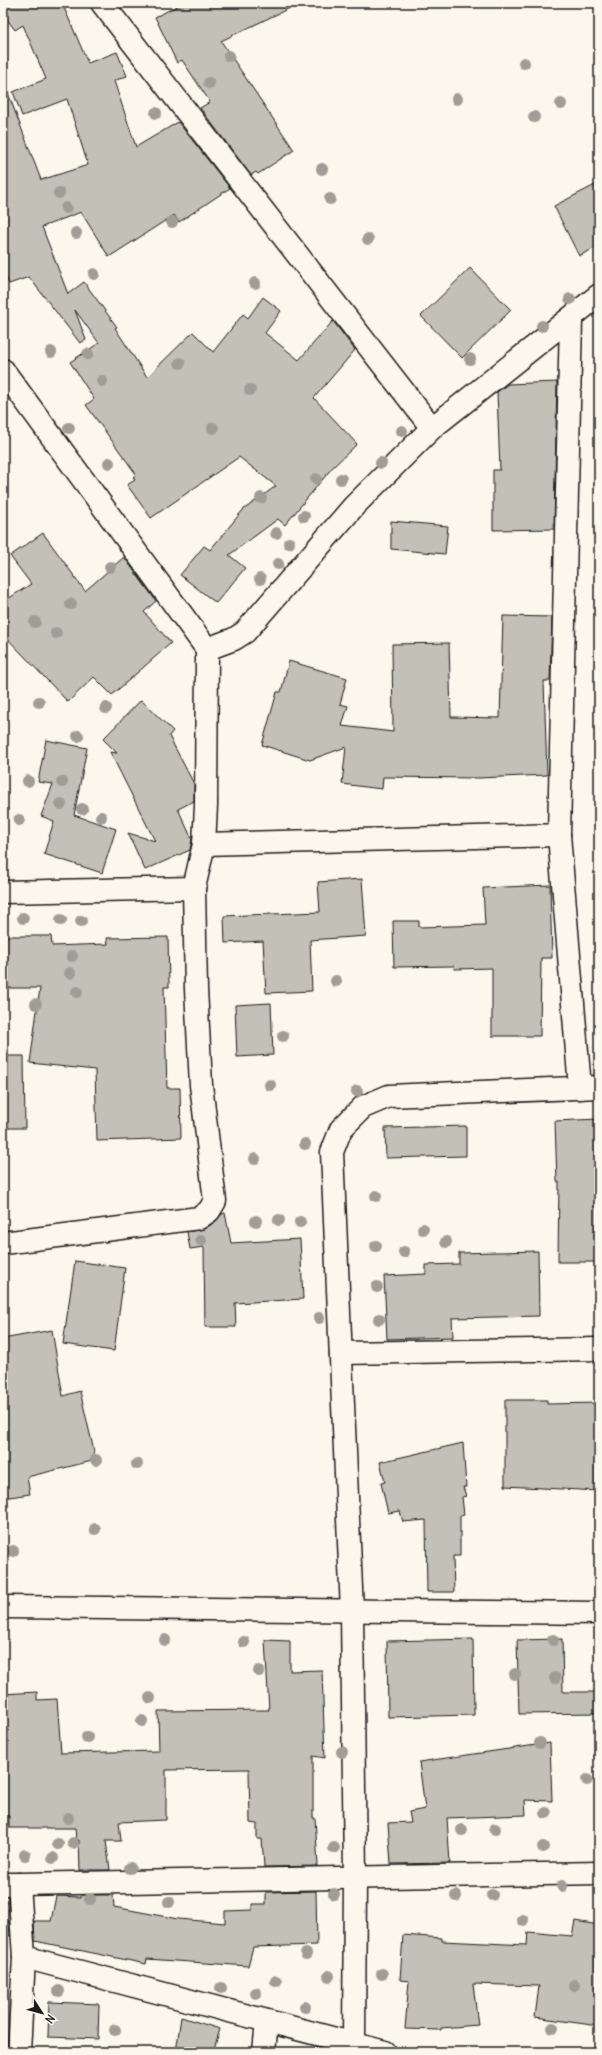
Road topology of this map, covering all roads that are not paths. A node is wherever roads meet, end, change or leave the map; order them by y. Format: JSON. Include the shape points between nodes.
{"nodes":[{"id":1,"x":102,"y":3,"type":"edge"},
{"id":2,"x":599,"y":295,"type":"edge"},
{"id":3,"x":570,"y":319,"type":"junction"},
{"id":4,"x":3,"y":370,"type":"edge"},
{"id":5,"x":432,"y":428,"type":"junction"},
{"id":6,"x":207,"y":649,"type":"junction"},
{"id":7,"x":559,"y":835,"type":"junction"},
{"id":8,"x":204,"y":844,"type":"junction"},
{"id":9,"x":194,"y":888,"type":"junction"},
{"id":10,"x":3,"y":892,"type":"edge"},
{"id":11,"x":590,"y":1088,"type":"edge"},
{"id":12,"x":3,"y":1243,"type":"edge"},
{"id":13,"x":599,"y":1349,"type":"edge"},
{"id":14,"x":341,"y":1353,"type":"junction"},
{"id":15,"x":3,"y":1607,"type":"edge"},
{"id":16,"x":352,"y":1611,"type":"junction"},
{"id":17,"x":599,"y":1613,"type":"edge"},
{"id":18,"x":599,"y":1873,"type":"edge"},
{"id":19,"x":355,"y":1878,"type":"junction"},
{"id":20,"x":11,"y":1884,"type":"edge"},
{"id":21,"x":24,"y":1957,"type":"junction"},
{"id":22,"x":267,"y":2021,"type":"junction"},
{"id":23,"x":354,"y":2044,"type":"junction"},
{"id":24,"x":19,"y":2052,"type":"edge"},
{"id":25,"x":264,"y":2052,"type":"edge"},
{"id":26,"x":385,"y":2052,"type":"edge"}],
"edges":[{"from":1,"to":5,"type":"street"},
{"from":2,"to":3,"type":"street"},
{"from":3,"to":5,"type":"street"},
{"from":3,"to":7,"type":"street"},
{"from":4,"to":6,"type":"street"},
{"from":5,"to":6,"type":"street","via":[[354,506],[245,632]]},
{"from":6,"to":8,"type":"street"},
{"from":7,"to":8,"type":"street"},
{"from":7,"to":11,"type":"street"},
{"from":8,"to":9,"type":"street"},
{"from":9,"to":10,"type":"street"},
{"from":9,"to":12,"type":"street","via":[[201,1078],[215,1200],[209,1211],[199,1218]]},
{"from":11,"to":14,"type":"street","via":[[389,1096],[363,1107],[341,1129],[332,1152]]},
{"from":13,"to":14,"type":"street"},
{"from":14,"to":16,"type":"street"},
{"from":15,"to":16,"type":"street"},
{"from":16,"to":17,"type":"street"},
{"from":16,"to":19,"type":"street"},
{"from":18,"to":19,"type":"street"},
{"from":19,"to":20,"type":"street"},
{"from":19,"to":23,"type":"street"},
{"from":20,"to":21,"type":"street"},
{"from":21,"to":22,"type":"street"},
{"from":21,"to":24,"type":"street"},
{"from":22,"to":23,"type":"street"},
{"from":22,"to":25,"type":"street"},
{"from":23,"to":26,"type":"street"}]}
